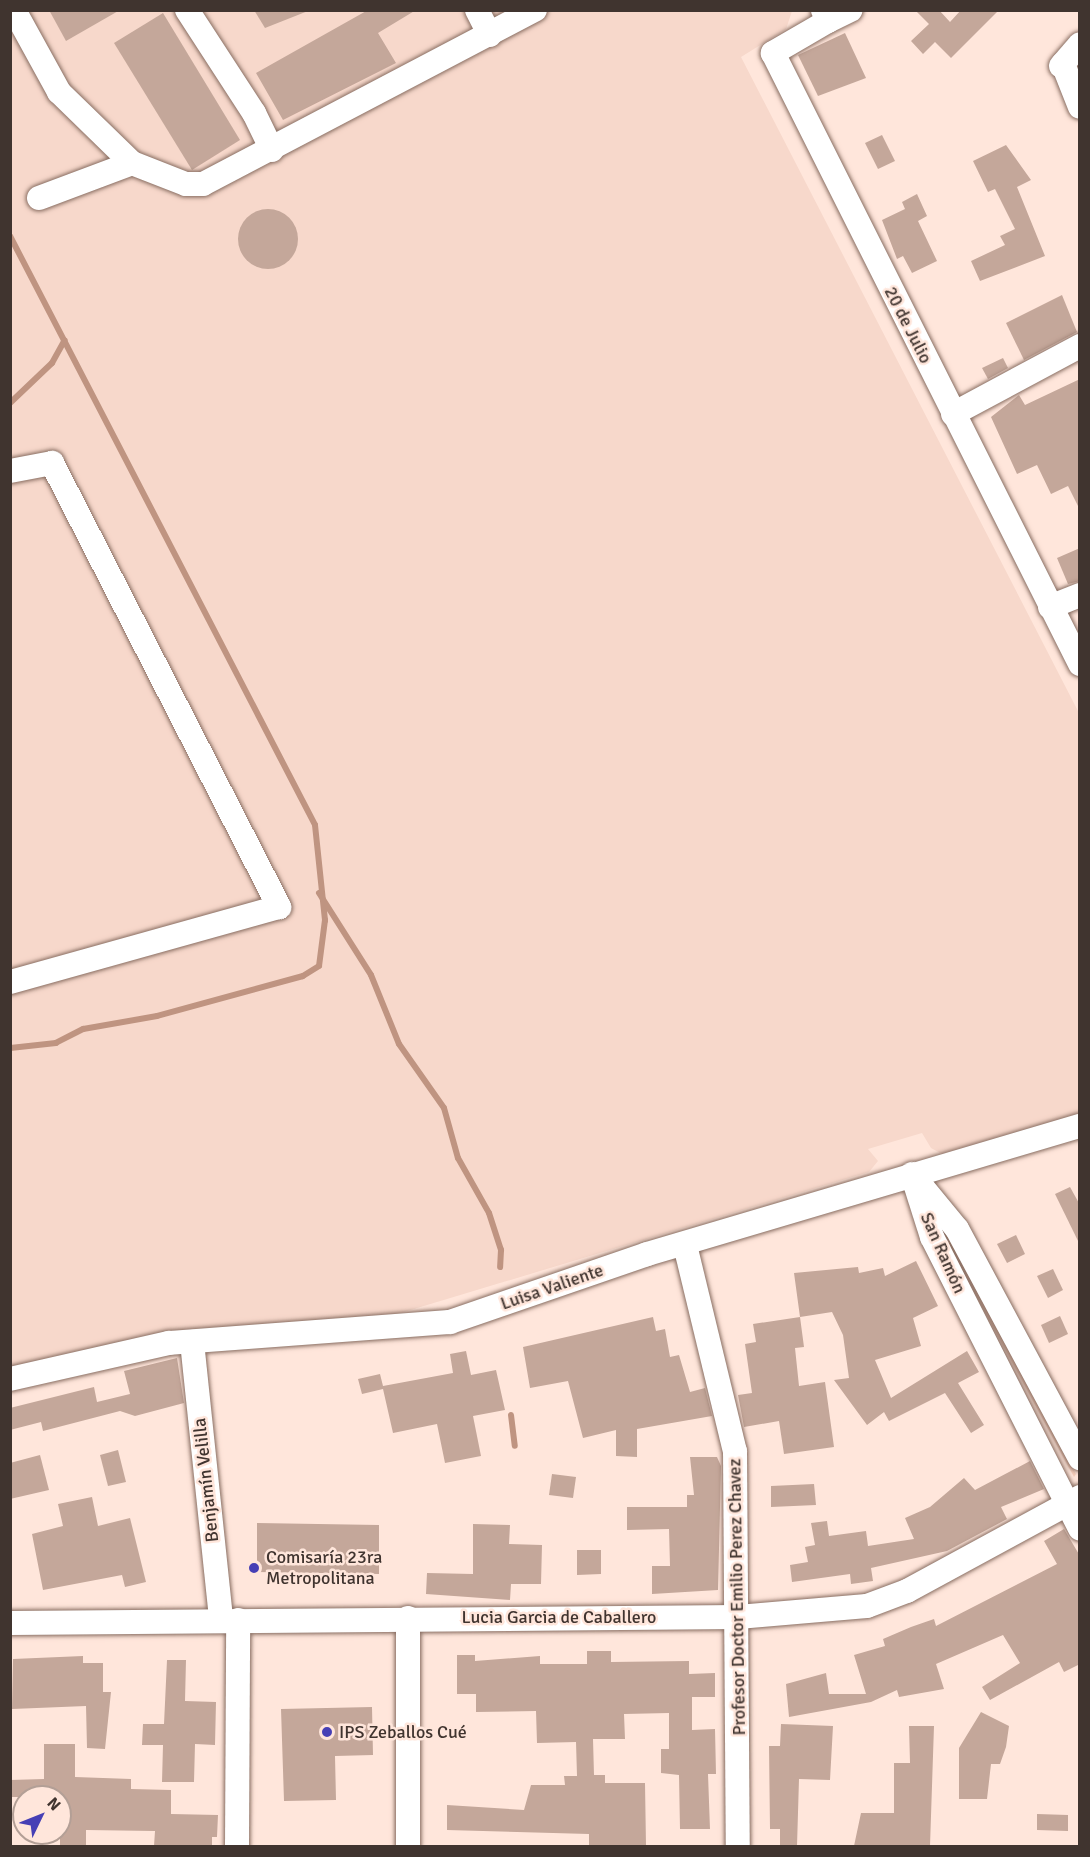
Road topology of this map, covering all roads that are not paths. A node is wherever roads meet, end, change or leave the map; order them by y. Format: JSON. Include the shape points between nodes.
{"nodes":[{"id":1,"x":14,"y":10,"type":"edge"},
{"id":2,"x":187,"y":10,"type":"edge"},
{"id":3,"x":477,"y":10,"type":"edge"},
{"id":4,"x":535,"y":10,"type":"edge"},
{"id":5,"x":851,"y":10,"type":"edge"},
{"id":6,"x":825,"y":16,"type":"edge"},
{"id":7,"x":490,"y":35,"type":"junction"},
{"id":8,"x":1080,"y":44,"type":"edge"},
{"id":9,"x":1080,"y":108,"type":"edge"},
{"id":10,"x":272,"y":150,"type":"junction"},
{"id":11,"x":132,"y":163,"type":"junction"},
{"id":12,"x":39,"y":198,"type":"dead end"},
{"id":13,"x":1080,"y":346,"type":"edge"},
{"id":14,"x":953,"y":414,"type":"junction"},
{"id":15,"x":10,"y":471,"type":"edge"},
{"id":16,"x":1080,"y":595,"type":"edge"},
{"id":17,"x":1050,"y":607,"type":"junction"},
{"id":18,"x":1080,"y":664,"type":"edge"},
{"id":19,"x":10,"y":982,"type":"edge"},
{"id":20,"x":1080,"y":1126,"type":"edge"},
{"id":21,"x":912,"y":1174,"type":"junction"},
{"id":22,"x":685,"y":1245,"type":"junction"},
{"id":23,"x":192,"y":1342,"type":"junction"},
{"id":24,"x":10,"y":1379,"type":"edge"},
{"id":25,"x":1080,"y":1458,"type":"edge"},
{"id":26,"x":1073,"y":1500,"type":"edge"},
{"id":27,"x":1080,"y":1529,"type":"edge"},
{"id":28,"x":738,"y":1617,"type":"junction"},
{"id":29,"x":408,"y":1618,"type":"junction"},
{"id":30,"x":229,"y":1619,"type":"junction"},
{"id":31,"x":10,"y":1623,"type":"edge"},
{"id":32,"x":237,"y":1846,"type":"edge"},
{"id":33,"x":408,"y":1846,"type":"edge"},
{"id":34,"x":738,"y":1846,"type":"edge"}],
"edges":[{"from":1,"to":11,"type":"street","via":[[59,92]]},
{"from":2,"to":10,"type":"street","via":[[249,103]]},
{"from":3,"to":7,"type":"street"},
{"from":4,"to":7,"type":"street"},
{"from":5,"to":6,"type":"street"},
{"from":6,"to":14,"type":"street","name":"20 de Julio","via":[[772,53]]},
{"from":7,"to":10,"type":"street"},
{"from":8,"to":9,"type":"street","via":[[1062,65]]},
{"from":10,"to":11,"type":"street","via":[[203,184],[186,184]]},
{"from":11,"to":12,"type":"street"},
{"from":13,"to":14,"type":"street"},
{"from":14,"to":17,"type":"street","name":"20 de Julio"},
{"from":15,"to":19,"type":"street","via":[[52,463],[279,907]]},
{"from":16,"to":17,"type":"street"},
{"from":17,"to":18,"type":"street","name":"20 de Julio"},
{"from":20,"to":21,"type":"street","name":"Luisa Valiente"},
{"from":21,"to":22,"type":"street","name":"Luisa Valiente"},
{"from":21,"to":25,"type":"street","name":"San Ramón","via":[[957,1229]]},
{"from":21,"to":26,"type":"street","name":"San Ramón","via":[[932,1237]]},
{"from":22,"to":23,"type":"street","name":"Luisa Valiente","via":[[450,1322]]},
{"from":22,"to":28,"type":"street","name":"Profesor Doctor Emilio Perez Chavez","via":[[735,1450]]},
{"from":23,"to":24,"type":"street","name":"Luisa Valiente"},
{"from":23,"to":30,"type":"street","name":"Benjamín Velilla"},
{"from":26,"to":27,"type":"street","name":"San Ramón"},
{"from":26,"to":28,"type":"street","name":"Lucia Garcia de Caballero","via":[[907,1591],[867,1606]]},
{"from":28,"to":29,"type":"street","name":"Lucia Garcia de Caballero"},
{"from":28,"to":34,"type":"street","name":"Profesor Doctor Emilio Perez Chavez"},
{"from":29,"to":30,"type":"street","name":"Lucia Garcia de Caballero"},
{"from":29,"to":33,"type":"street"},
{"from":30,"to":31,"type":"street","name":"Lucia Garcia de Caballero"},
{"from":30,"to":32,"type":"street","name":"Benjamín Velilla"}]}
